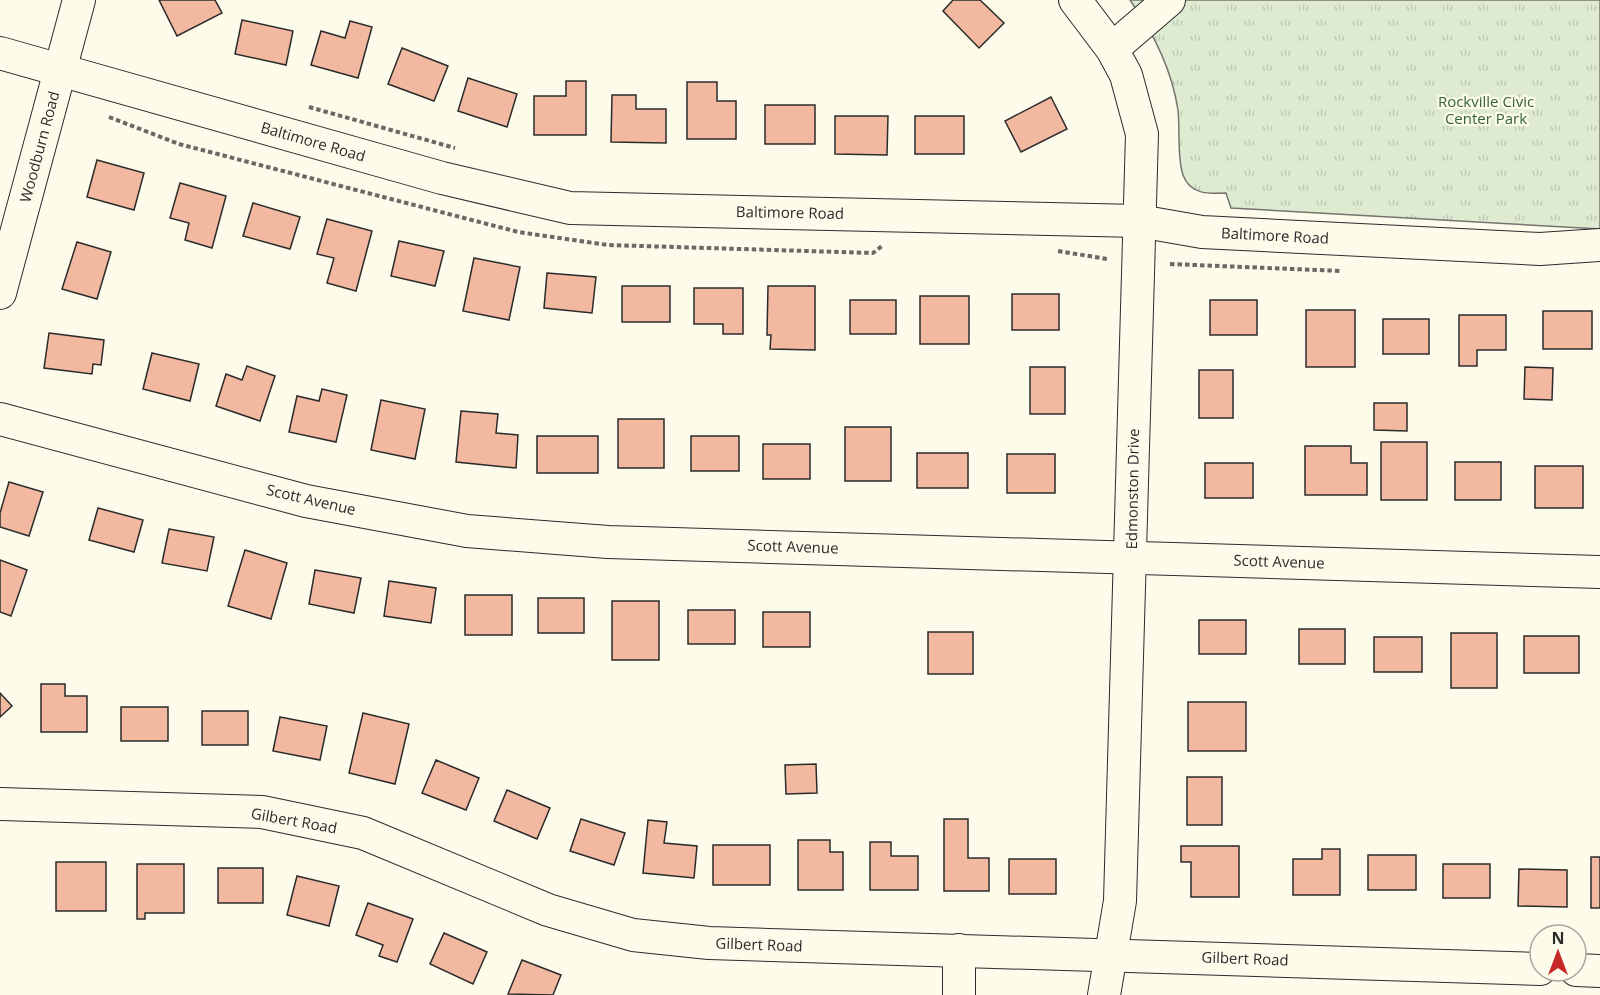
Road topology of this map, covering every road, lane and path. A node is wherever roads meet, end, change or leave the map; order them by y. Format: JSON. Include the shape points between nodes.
{"nodes":[{"id":1,"x":79,"y":0,"type":"edge"},
{"id":2,"x":1075,"y":0,"type":"edge"},
{"id":3,"x":1169,"y":0,"type":"edge"},
{"id":4,"x":1112,"y":49,"type":"junction"},
{"id":5,"x":0,"y":53,"type":"edge"},
{"id":6,"x":61,"y":70,"type":"junction"},
{"id":7,"x":304,"y":106,"type":"dead end"},
{"id":8,"x":463,"y":150,"type":"dead end"},
{"id":9,"x":1139,"y":221,"type":"junction"},
{"id":10,"x":1600,"y":245,"type":"edge"},
{"id":11,"x":0,"y":293,"type":"edge"},
{"id":12,"x":0,"y":419,"type":"edge"},
{"id":13,"x":1131,"y":557,"type":"junction"},
{"id":14,"x":1600,"y":572,"type":"edge"},
{"id":15,"x":0,"y":804,"type":"edge"},
{"id":16,"x":959,"y":950,"type":"junction"},
{"id":17,"x":1112,"y":954,"type":"junction"},
{"id":18,"x":1528,"y":969,"type":"edge"},
{"id":19,"x":959,"y":995,"type":"edge"},
{"id":20,"x":1104,"y":995,"type":"edge"}],
"edges":[{"from":1,"to":6,"type":"street","name":"Woodburn Road"},
{"from":2,"to":4,"type":"street","name":"Edmonston Drive"},
{"from":3,"to":4,"type":"street"},
{"from":4,"to":9,"type":"street","name":"Edmonston Drive","via":[[1126,75],[1142,134]]},
{"from":5,"to":6,"type":"street","name":"Baltimore Road"},
{"from":6,"to":9,"type":"street","name":"Baltimore Road","via":[[442,178],[570,208]]},
{"from":6,"to":11,"type":"street","name":"Woodburn Road"},
{"from":7,"to":8,"type":"path"},
{"from":9,"to":10,"type":"street","name":"Baltimore Road","via":[[1202,232],[1540,249]]},
{"from":9,"to":13,"type":"street","name":"Edmonston Drive"},
{"from":12,"to":13,"type":"street","name":"Scott Avenue","via":[[306,501],[467,531],[608,542]]},
{"from":13,"to":14,"type":"street","name":"Scott Avenue"},
{"from":13,"to":17,"type":"street","name":"Edmonston Drive","via":[[1120,901]]},
{"from":15,"to":16,"type":"street","name":"Gilbert Road","via":[[262,812],[363,833],[548,910],[633,935],[709,943]]},
{"from":16,"to":17,"type":"street","name":"Gilbert Road"},
{"from":16,"to":19,"type":"street"},
{"from":17,"to":18,"type":"street","name":"Gilbert Road"},
{"from":17,"to":20,"type":"street","name":"Edmonston Drive"}]}
